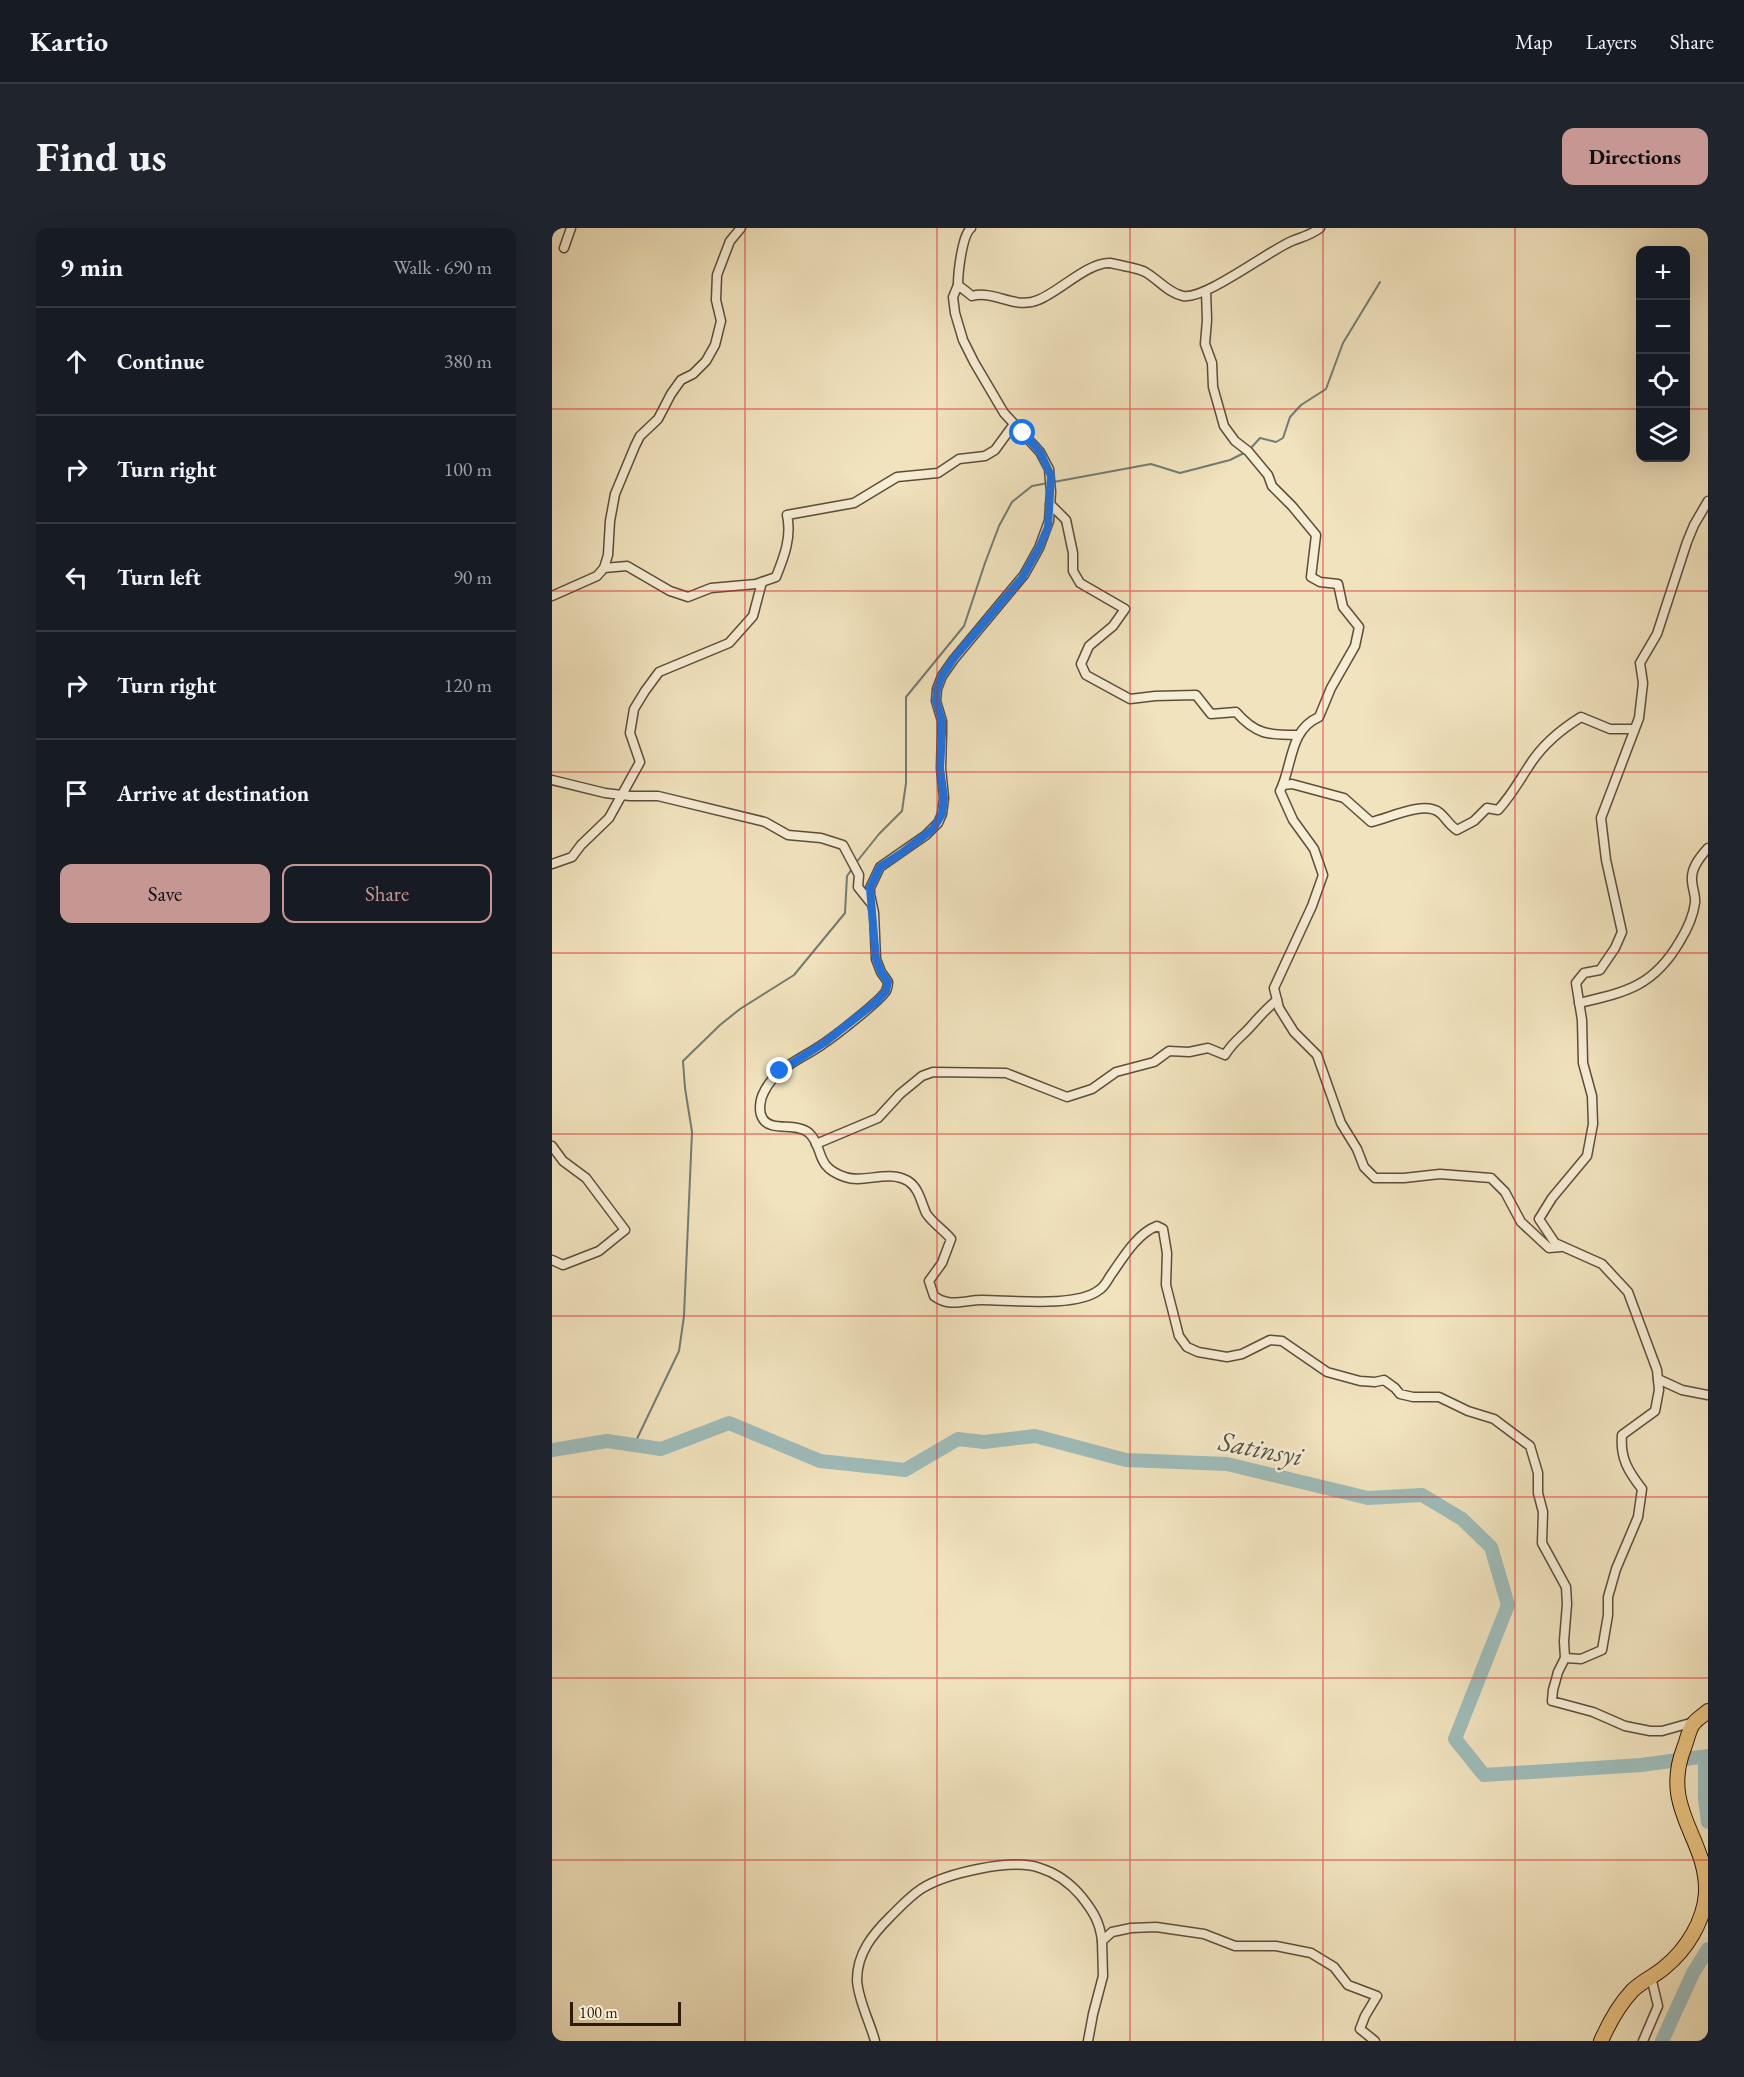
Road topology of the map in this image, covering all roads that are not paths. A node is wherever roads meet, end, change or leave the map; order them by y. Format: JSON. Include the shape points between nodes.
{"nodes":[{"id":1,"x":571,"y":228,"type":"edge"},
{"id":2,"x":741,"y":228,"type":"edge"},
{"id":3,"x":970,"y":228,"type":"edge"},
{"id":4,"x":1320,"y":228,"type":"edge"},
{"id":5,"x":564,"y":248,"type":"dead end"},
{"id":6,"x":958,"y":285,"type":"junction"},
{"id":7,"x":1206,"y":291,"type":"junction"},
{"id":8,"x":1014,"y":424,"type":"junction"},
{"id":9,"x":1708,"y":501,"type":"edge"},
{"id":10,"x":1050,"y":504,"type":"junction"},
{"id":11,"x":604,"y":568,"type":"junction"},
{"id":12,"x":762,"y":582,"type":"junction"},
{"id":13,"x":552,"y":596,"type":"edge"},
{"id":14,"x":1635,"y":729,"type":"junction"},
{"id":15,"x":1297,"y":735,"type":"junction"},
{"id":16,"x":552,"y":780,"type":"edge"},
{"id":17,"x":1283,"y":785,"type":"junction"},
{"id":18,"x":620,"y":795,"type":"junction"},
{"id":19,"x":1708,"y":848,"type":"edge"},
{"id":20,"x":552,"y":864,"type":"edge"},
{"id":21,"x":871,"y":902,"type":"junction"},
{"id":22,"x":1277,"y":1000,"type":"junction"},
{"id":23,"x":1579,"y":1003,"type":"junction"},
{"id":24,"x":816,"y":1144,"type":"junction"},
{"id":25,"x":552,"y":1146,"type":"edge"},
{"id":26,"x":1564,"y":1247,"type":"junction"},
{"id":27,"x":552,"y":1260,"type":"edge"},
{"id":28,"x":1658,"y":1379,"type":"junction"},
{"id":29,"x":1708,"y":1395,"type":"edge"},
{"id":30,"x":1565,"y":1658,"type":"junction"},
{"id":31,"x":1708,"y":1711,"type":"edge"},
{"id":32,"x":1694,"y":1722,"type":"junction"},
{"id":33,"x":1102,"y":1941,"type":"junction"},
{"id":34,"x":1648,"y":1977,"type":"junction"},
{"id":35,"x":875,"y":2041,"type":"edge"},
{"id":36,"x":1088,"y":2041,"type":"edge"},
{"id":37,"x":1375,"y":2041,"type":"edge"},
{"id":38,"x":1601,"y":2041,"type":"edge"},
{"id":39,"x":1643,"y":2041,"type":"edge"}],
"edges":[{"from":1,"to":5,"type":"street"},
{"from":2,"to":11,"type":"street","via":[[730,241],[716,282],[721,321],[715,345],[706,361],[681,380],[658,419],[635,446],[615,494]]},
{"from":3,"to":6,"type":"street","via":[[963,243]]},
{"from":4,"to":7,"type":"street"},
{"from":6,"to":7,"type":"street","via":[[972,296],[984,294],[1028,303],[1057,291],[1096,265],[1109,263],[1143,270],[1180,295]]},
{"from":6,"to":8,"type":"street","via":[[953,297],[963,340],[994,399]]},
{"from":7,"to":15,"type":"street","via":[[1205,345],[1224,426],[1316,535],[1311,577],[1338,584],[1343,607],[1359,627],[1355,646],[1319,717],[1308,722]]},
{"from":8,"to":10,"type":"street","via":[[1040,452],[1049,470]]},
{"from":8,"to":12,"type":"street","via":[[995,450],[985,456],[959,459],[938,473],[897,477],[854,503],[787,515],[790,526],[783,559],[776,577]]},
{"from":9,"to":14,"type":"street","via":[[1687,542],[1657,634],[1640,663],[1642,683]]},
{"from":10,"to":15,"type":"street","via":[[1066,520],[1073,571],[1080,583],[1125,609],[1113,627],[1089,646],[1081,664],[1086,675],[1130,699],[1196,695],[1211,714],[1236,712],[1244,722],[1267,735]]},
{"from":10,"to":21,"type":"street","via":[[1048,527],[1027,570],[954,658],[937,689],[944,798],[940,818],[926,835],[880,867],[870,888]]},
{"from":11,"to":12,"type":"street","via":[[627,566],[688,597],[711,588]]},
{"from":11,"to":13,"type":"street","via":[[597,576]]},
{"from":12,"to":18,"type":"street","via":[[753,616],[729,643],[659,672],[645,691],[634,709],[630,733],[640,762]]},
{"from":14,"to":17,"type":"street","via":[[1610,729],[1581,717],[1560,730],[1541,750],[1498,810],[1487,808],[1474,821],[1456,830],[1439,812],[1425,807],[1371,822],[1344,798],[1292,783]]},
{"from":14,"to":23,"type":"street","via":[[1601,818],[1622,932],[1600,970],[1584,973],[1576,983]]},
{"from":15,"to":17,"type":"street"},
{"from":16,"to":18,"type":"street"},
{"from":17,"to":22,"type":"street","via":[[1280,791],[1288,810],[1314,849],[1323,874],[1274,988]]},
{"from":18,"to":20,"type":"street","via":[[609,818],[572,857]]},
{"from":18,"to":21,"type":"street","via":[[668,799],[765,822],[788,835],[843,845],[859,875],[858,887]]},
{"from":19,"to":23,"type":"street","via":[[1694,867],[1692,920],[1664,966],[1643,983],[1618,994]]},
{"from":21,"to":24,"type":"street","via":[[876,959],[888,982],[886,991],[829,1040],[780,1071],[762,1097],[761,1115],[767,1123],[804,1130]]},
{"from":22,"to":24,"type":"street","via":[[1225,1055],[1208,1048],[1169,1051],[1154,1062],[1116,1072],[1092,1089],[1067,1097],[1006,1073],[933,1072],[900,1094],[878,1118]]},
{"from":22,"to":26,"type":"street","via":[[1294,1032],[1317,1055],[1341,1123],[1364,1167],[1375,1178],[1440,1174],[1491,1178],[1536,1237],[1549,1248]]},
{"from":23,"to":26,"type":"street","via":[[1593,1124],[1587,1156],[1551,1198],[1539,1219],[1556,1243]]},
{"from":24,"to":30,"type":"street","via":[[826,1166],[846,1178],[886,1175],[908,1181],[916,1190],[927,1214],[951,1239],[942,1263],[929,1281],[933,1296],[943,1302],[1034,1303],[1086,1297],[1103,1287],[1123,1257],[1157,1226],[1165,1235],[1165,1280],[1172,1311],[1179,1336],[1187,1347],[1227,1357],[1270,1340],[1282,1341],[1327,1372],[1354,1380],[1384,1380],[1400,1394],[1413,1397],[1440,1397],[1494,1419],[1513,1432],[1530,1446],[1543,1512],[1542,1543],[1566,1587]]},
{"from":25,"to":27,"type":"street","via":[[563,1161],[586,1178],[625,1230],[599,1251],[563,1265]]},
{"from":26,"to":28,"type":"street","via":[[1602,1264],[1629,1292]]},
{"from":28,"to":29,"type":"street","via":[[1682,1390]]},
{"from":28,"to":30,"type":"street","via":[[1655,1411],[1622,1435],[1621,1451],[1642,1489],[1638,1517],[1608,1597],[1602,1650],[1581,1659]]},
{"from":30,"to":32,"type":"street","via":[[1553,1690],[1554,1703],[1650,1731]]},
{"from":31,"to":32,"type":"main road"},
{"from":32,"to":34,"type":"main road","via":[[1677,1774],[1679,1802],[1706,1879],[1704,1908],[1679,1954]]},
{"from":33,"to":35,"type":"street","via":[[1091,1907],[1074,1887],[1046,1870],[1030,1865],[1007,1866],[950,1875],[903,1903],[864,1949],[858,1983]]},
{"from":33,"to":36,"type":"street","via":[[1103,1976]]},
{"from":33,"to":37,"type":"street","via":[[1112,1932],[1156,1927],[1204,1934],[1235,1946],[1311,1953],[1334,1967],[1348,1985],[1377,1996],[1360,2029]]},
{"from":34,"to":38,"type":"main road","via":[[1619,2006]]},
{"from":34,"to":39,"type":"street","via":[[1658,2006]]}]}
